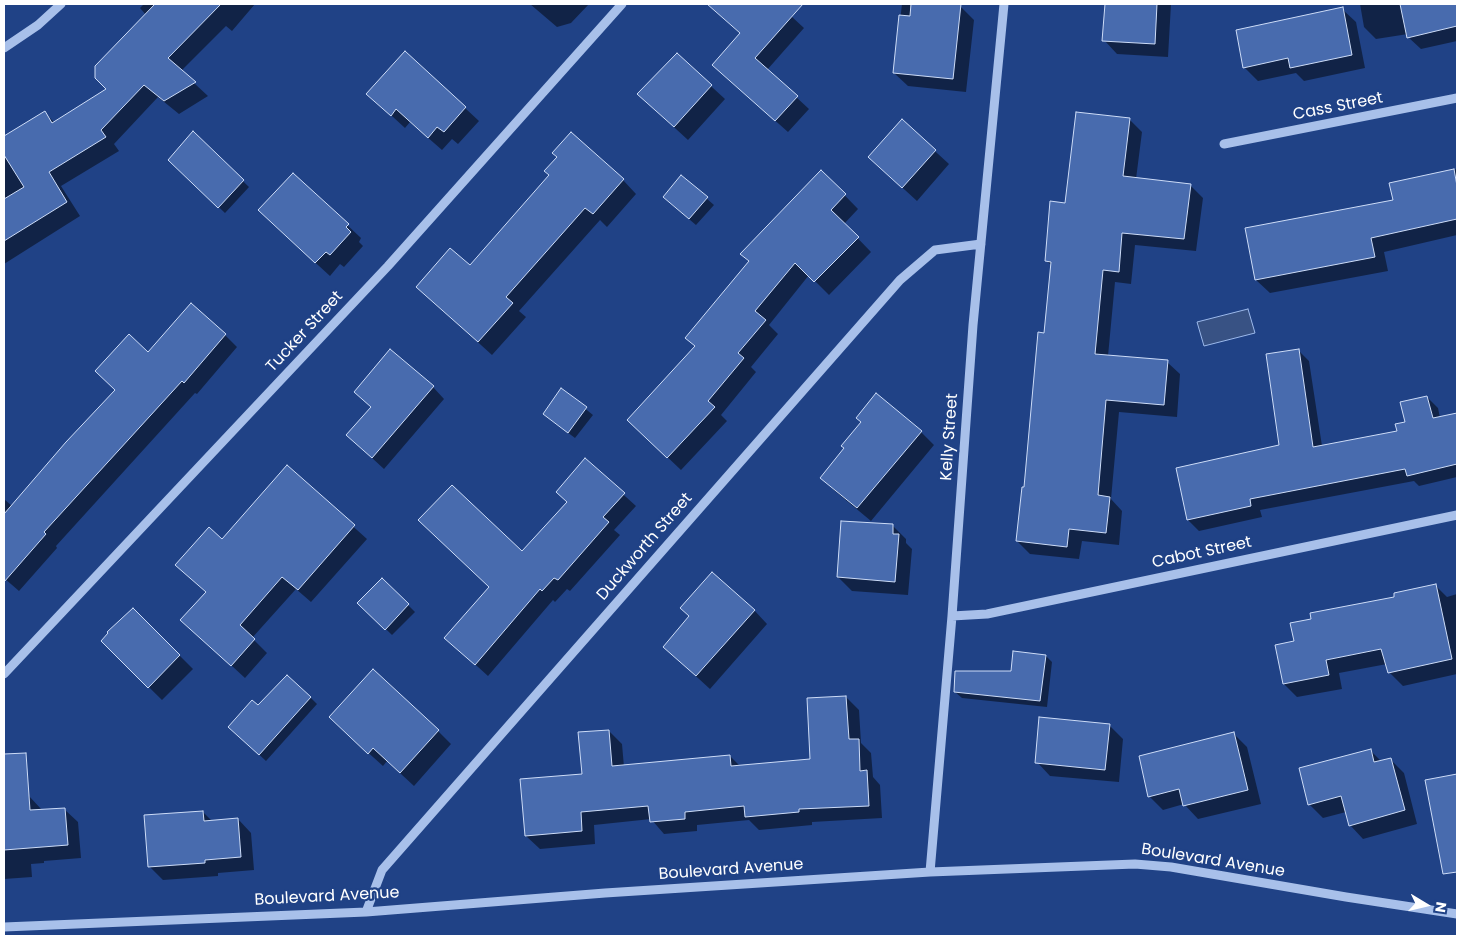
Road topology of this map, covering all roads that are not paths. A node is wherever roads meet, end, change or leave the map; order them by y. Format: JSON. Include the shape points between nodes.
{"nodes":[{"id":1,"x":61,"y":4,"type":"edge"},
{"id":2,"x":622,"y":4,"type":"edge"},
{"id":3,"x":1004,"y":4,"type":"edge"},
{"id":4,"x":4,"y":48,"type":"edge"},
{"id":5,"x":1457,"y":98,"type":"edge"},
{"id":6,"x":1224,"y":144,"type":"dead end"},
{"id":7,"x":981,"y":244,"type":"junction"},
{"id":8,"x":1457,"y":515,"type":"edge"},
{"id":9,"x":952,"y":616,"type":"junction"},
{"id":10,"x":4,"y":674,"type":"edge"},
{"id":11,"x":930,"y":872,"type":"junction"},
{"id":12,"x":366,"y":912,"type":"junction"},
{"id":13,"x":1457,"y":914,"type":"edge"},
{"id":14,"x":4,"y":926,"type":"edge"}],
"edges":[{"from":1,"to":4,"type":"street","via":[[38,25]]},
{"from":2,"to":10,"type":"street","name":"Tucker Street","via":[[388,266]]},
{"from":3,"to":7,"type":"street","name":"Kelly Street"},
{"from":5,"to":6,"type":"street","name":"Cass Street"},
{"from":7,"to":9,"type":"street","name":"Kelly Street"},
{"from":7,"to":12,"type":"street","name":"Duckworth Street","via":[[935,250],[900,280],[382,870]]},
{"from":8,"to":9,"type":"street","name":"Cabot Street","via":[[987,614]]},
{"from":9,"to":11,"type":"street","name":"Kelly Street"},
{"from":11,"to":12,"type":"street","name":"Boulevard Avenue"},
{"from":11,"to":13,"type":"street","name":"Boulevard Avenue","via":[[1135,864],[1171,867]]},
{"from":12,"to":14,"type":"street","name":"Boulevard Avenue"}]}
